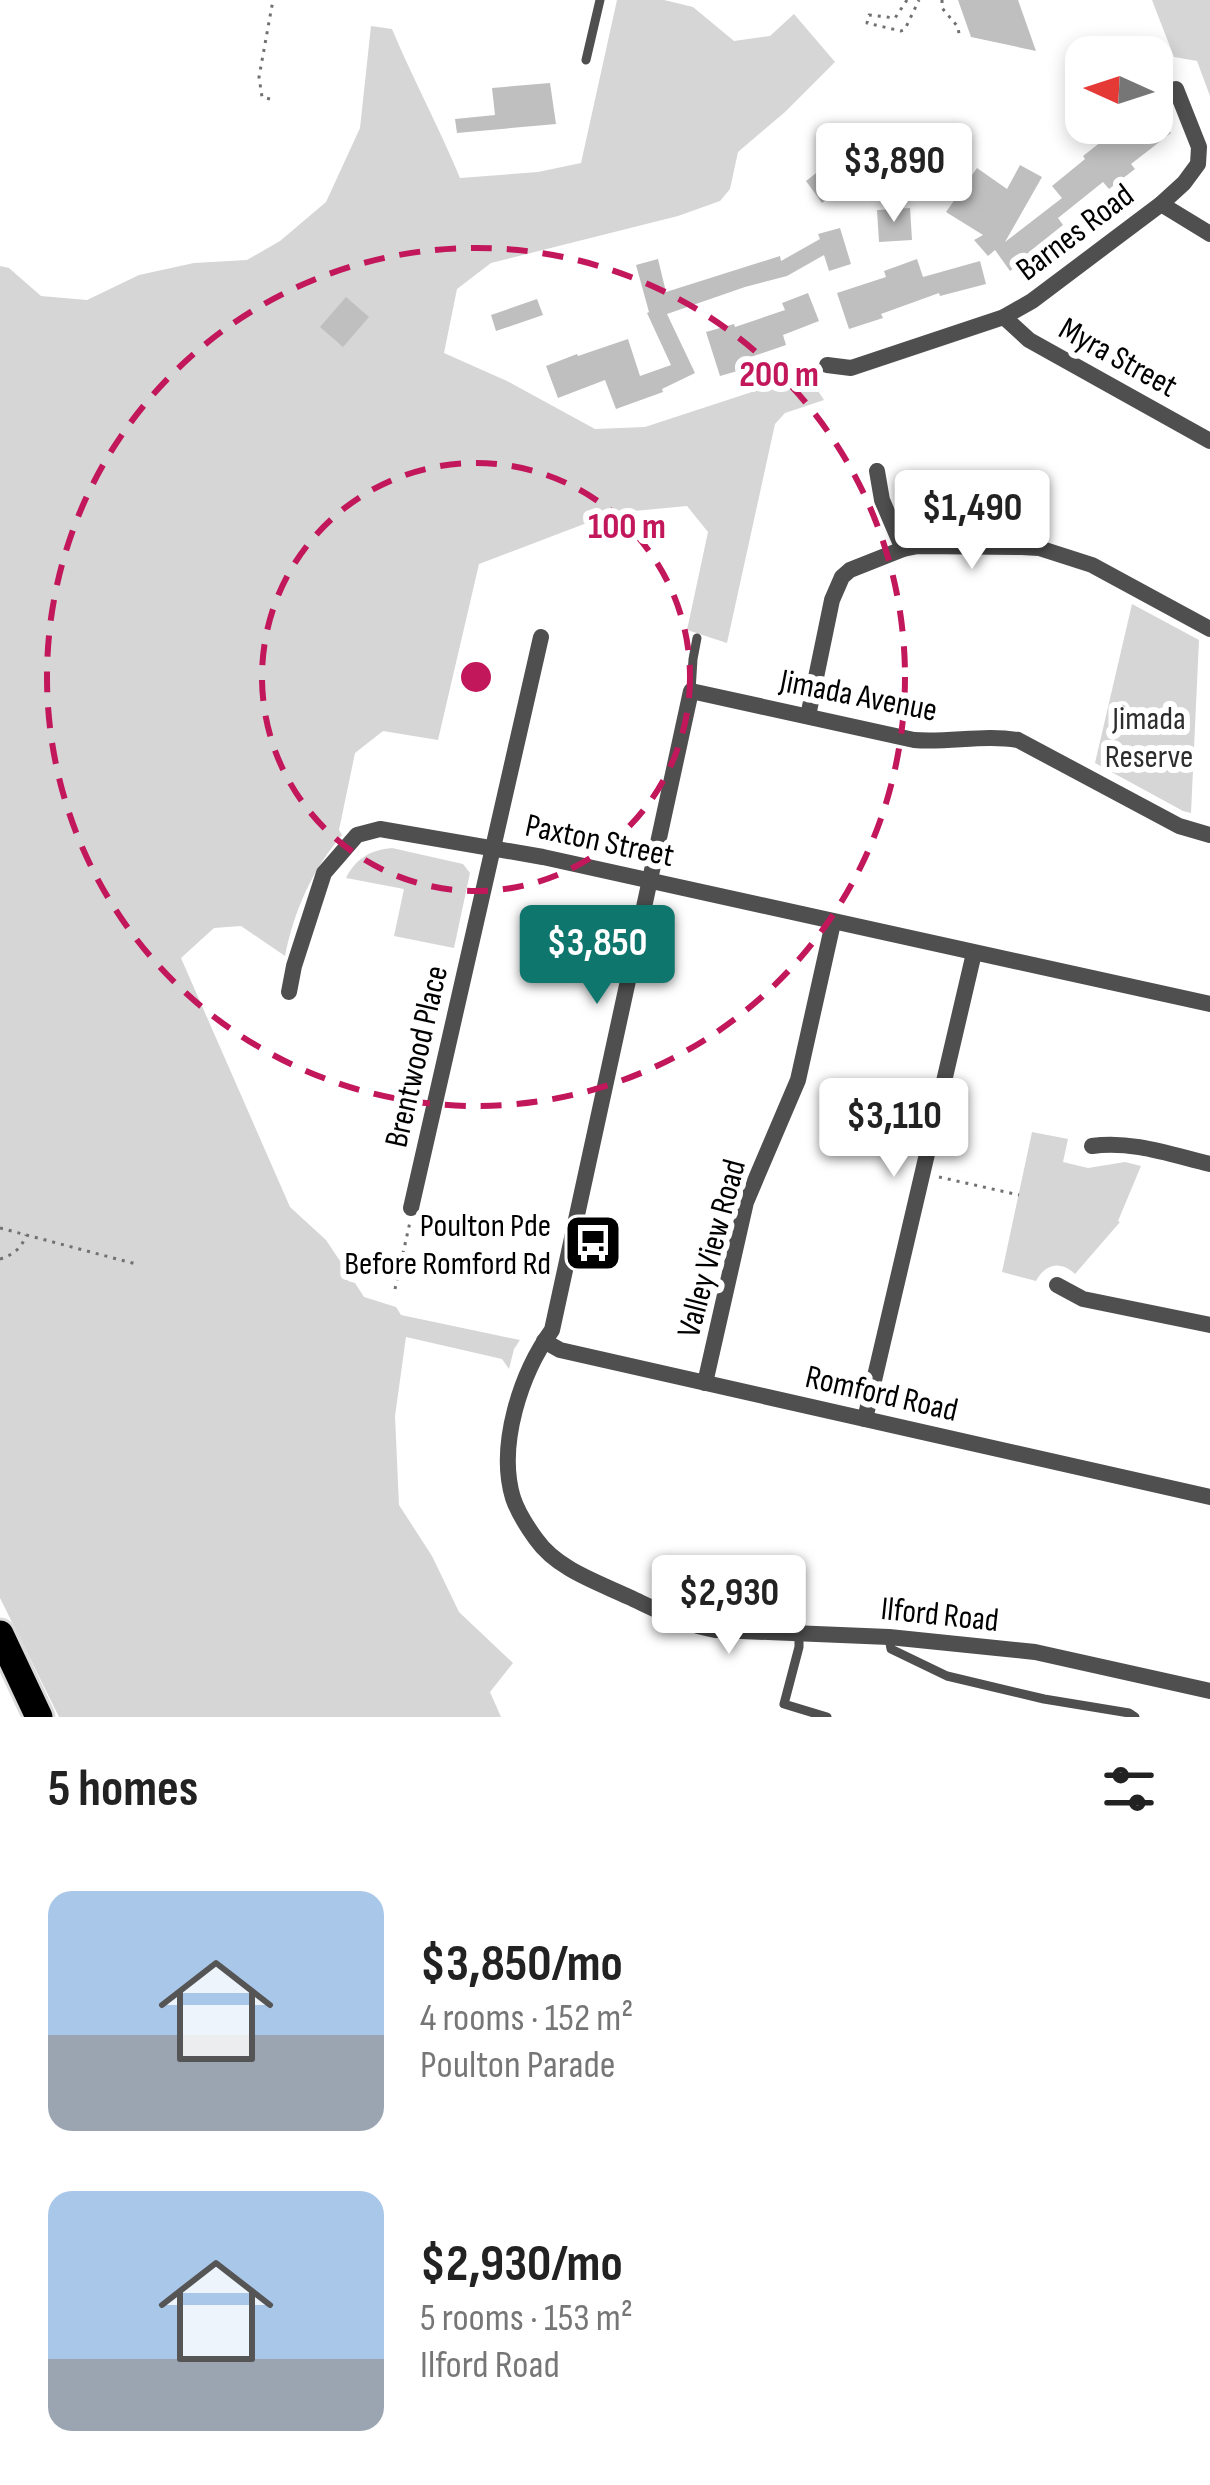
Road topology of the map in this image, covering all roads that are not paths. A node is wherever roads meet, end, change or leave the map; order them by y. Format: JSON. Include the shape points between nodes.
{"nodes":[{"id":1,"x":600,"y":0,"type":"edge"},
{"id":2,"x":586,"y":61,"type":"dead end"},
{"id":3,"x":1176,"y":88,"type":"dead end"},
{"id":4,"x":1161,"y":204,"type":"junction"},
{"id":5,"x":1210,"y":234,"type":"edge"},
{"id":6,"x":1004,"y":317,"type":"junction"},
{"id":7,"x":827,"y":365,"type":"dead end"},
{"id":8,"x":1210,"y":441,"type":"edge"},
{"id":9,"x":877,"y":471,"type":"dead end"},
{"id":10,"x":903,"y":549,"type":"junction"},
{"id":11,"x":1210,"y":629,"type":"edge"},
{"id":12,"x":541,"y":638,"type":"dead end"},
{"id":13,"x":697,"y":638,"type":"dead end"},
{"id":14,"x":691,"y":691,"type":"junction"},
{"id":15,"x":808,"y":716,"type":"junction"},
{"id":16,"x":1210,"y":835,"type":"edge"},
{"id":17,"x":494,"y":847,"type":"junction"},
{"id":18,"x":652,"y":881,"type":"junction"},
{"id":19,"x":833,"y":923,"type":"junction"},
{"id":20,"x":974,"y":953,"type":"junction"},
{"id":21,"x":289,"y":992,"type":"dead end"},
{"id":22,"x":1210,"y":1004,"type":"edge"},
{"id":23,"x":1092,"y":1146,"type":"dead end"},
{"id":24,"x":1210,"y":1164,"type":"edge"},
{"id":25,"x":411,"y":1208,"type":"road end"},
{"id":26,"x":1058,"y":1286,"type":"dead end"},
{"id":27,"x":1210,"y":1325,"type":"edge"},
{"id":28,"x":544,"y":1341,"type":"junction"},
{"id":29,"x":705,"y":1383,"type":"junction"},
{"id":30,"x":865,"y":1419,"type":"junction"},
{"id":31,"x":1210,"y":1497,"type":"edge"},
{"id":32,"x":0,"y":1634,"type":"edge"},
{"id":33,"x":799,"y":1634,"type":"junction"},
{"id":34,"x":889,"y":1637,"type":"junction"},
{"id":35,"x":1210,"y":1691,"type":"edge"},
{"id":36,"x":39,"y":1717,"type":"edge"},
{"id":37,"x":827,"y":1717,"type":"edge"},
{"id":38,"x":1135,"y":1717,"type":"edge"}],
"edges":[{"from":1,"to":2,"type":"lane"},
{"from":3,"to":4,"type":"street","name":"Barnes Road","via":[[1198,164]]},
{"from":4,"to":5,"type":"street"},
{"from":4,"to":6,"type":"street","name":"Barnes Road"},
{"from":6,"to":7,"type":"street","name":"Barnes Road","via":[[851,368]]},
{"from":6,"to":8,"type":"street","name":"Myra Street","via":[[1029,340]]},
{"from":9,"to":10,"type":"street"},
{"from":10,"to":11,"type":"street","via":[[1039,548],[1092,565]]},
{"from":10,"to":15,"type":"street","via":[[850,570],[837,586]]},
{"from":12,"to":17,"type":"street","name":"Brentwood Place"},
{"from":13,"to":14,"type":"lane"},
{"from":14,"to":15,"type":"street","name":"Jimada Avenue"},
{"from":14,"to":18,"type":"street","name":"Ilford Road"},
{"from":15,"to":16,"type":"street","name":"Jimada Avenue","via":[[914,740],[1018,740]]},
{"from":17,"to":18,"type":"street","name":"Paxton Street"},
{"from":17,"to":21,"type":"street","name":"Paxton Street","via":[[380,829],[357,836],[324,873]]},
{"from":17,"to":25,"type":"street","name":"Brentwood Place"},
{"from":18,"to":19,"type":"street","name":"Paxton Street"},
{"from":18,"to":28,"type":"street","name":"Ilford Road"},
{"from":19,"to":20,"type":"street","name":"Paxton Street"},
{"from":19,"to":29,"type":"street","name":"Valley View Road","via":[[798,1079],[746,1202]]},
{"from":20,"to":22,"type":"street","name":"Paxton Street"},
{"from":20,"to":30,"type":"street"},
{"from":23,"to":24,"type":"street","via":[[1126,1145]]},
{"from":26,"to":27,"type":"street","via":[[1083,1299]]},
{"from":28,"to":29,"type":"street","name":"Romford Road"},
{"from":28,"to":33,"type":"street","name":"Ilford Road","via":[[528,1367],[509,1458],[513,1498],[537,1541],[568,1568],[690,1624]]},
{"from":29,"to":30,"type":"street","name":"Romford Road"},
{"from":30,"to":31,"type":"street","name":"Romford Road"},
{"from":32,"to":36,"type":"main road"},
{"from":33,"to":34,"type":"street","name":"Ilford Road"},
{"from":33,"to":37,"type":"lane","via":[[784,1704]]},
{"from":34,"to":35,"type":"street","name":"Ilford Road","via":[[1035,1652]]},
{"from":34,"to":38,"type":"lane","via":[[891,1649],[947,1676]]}]}
